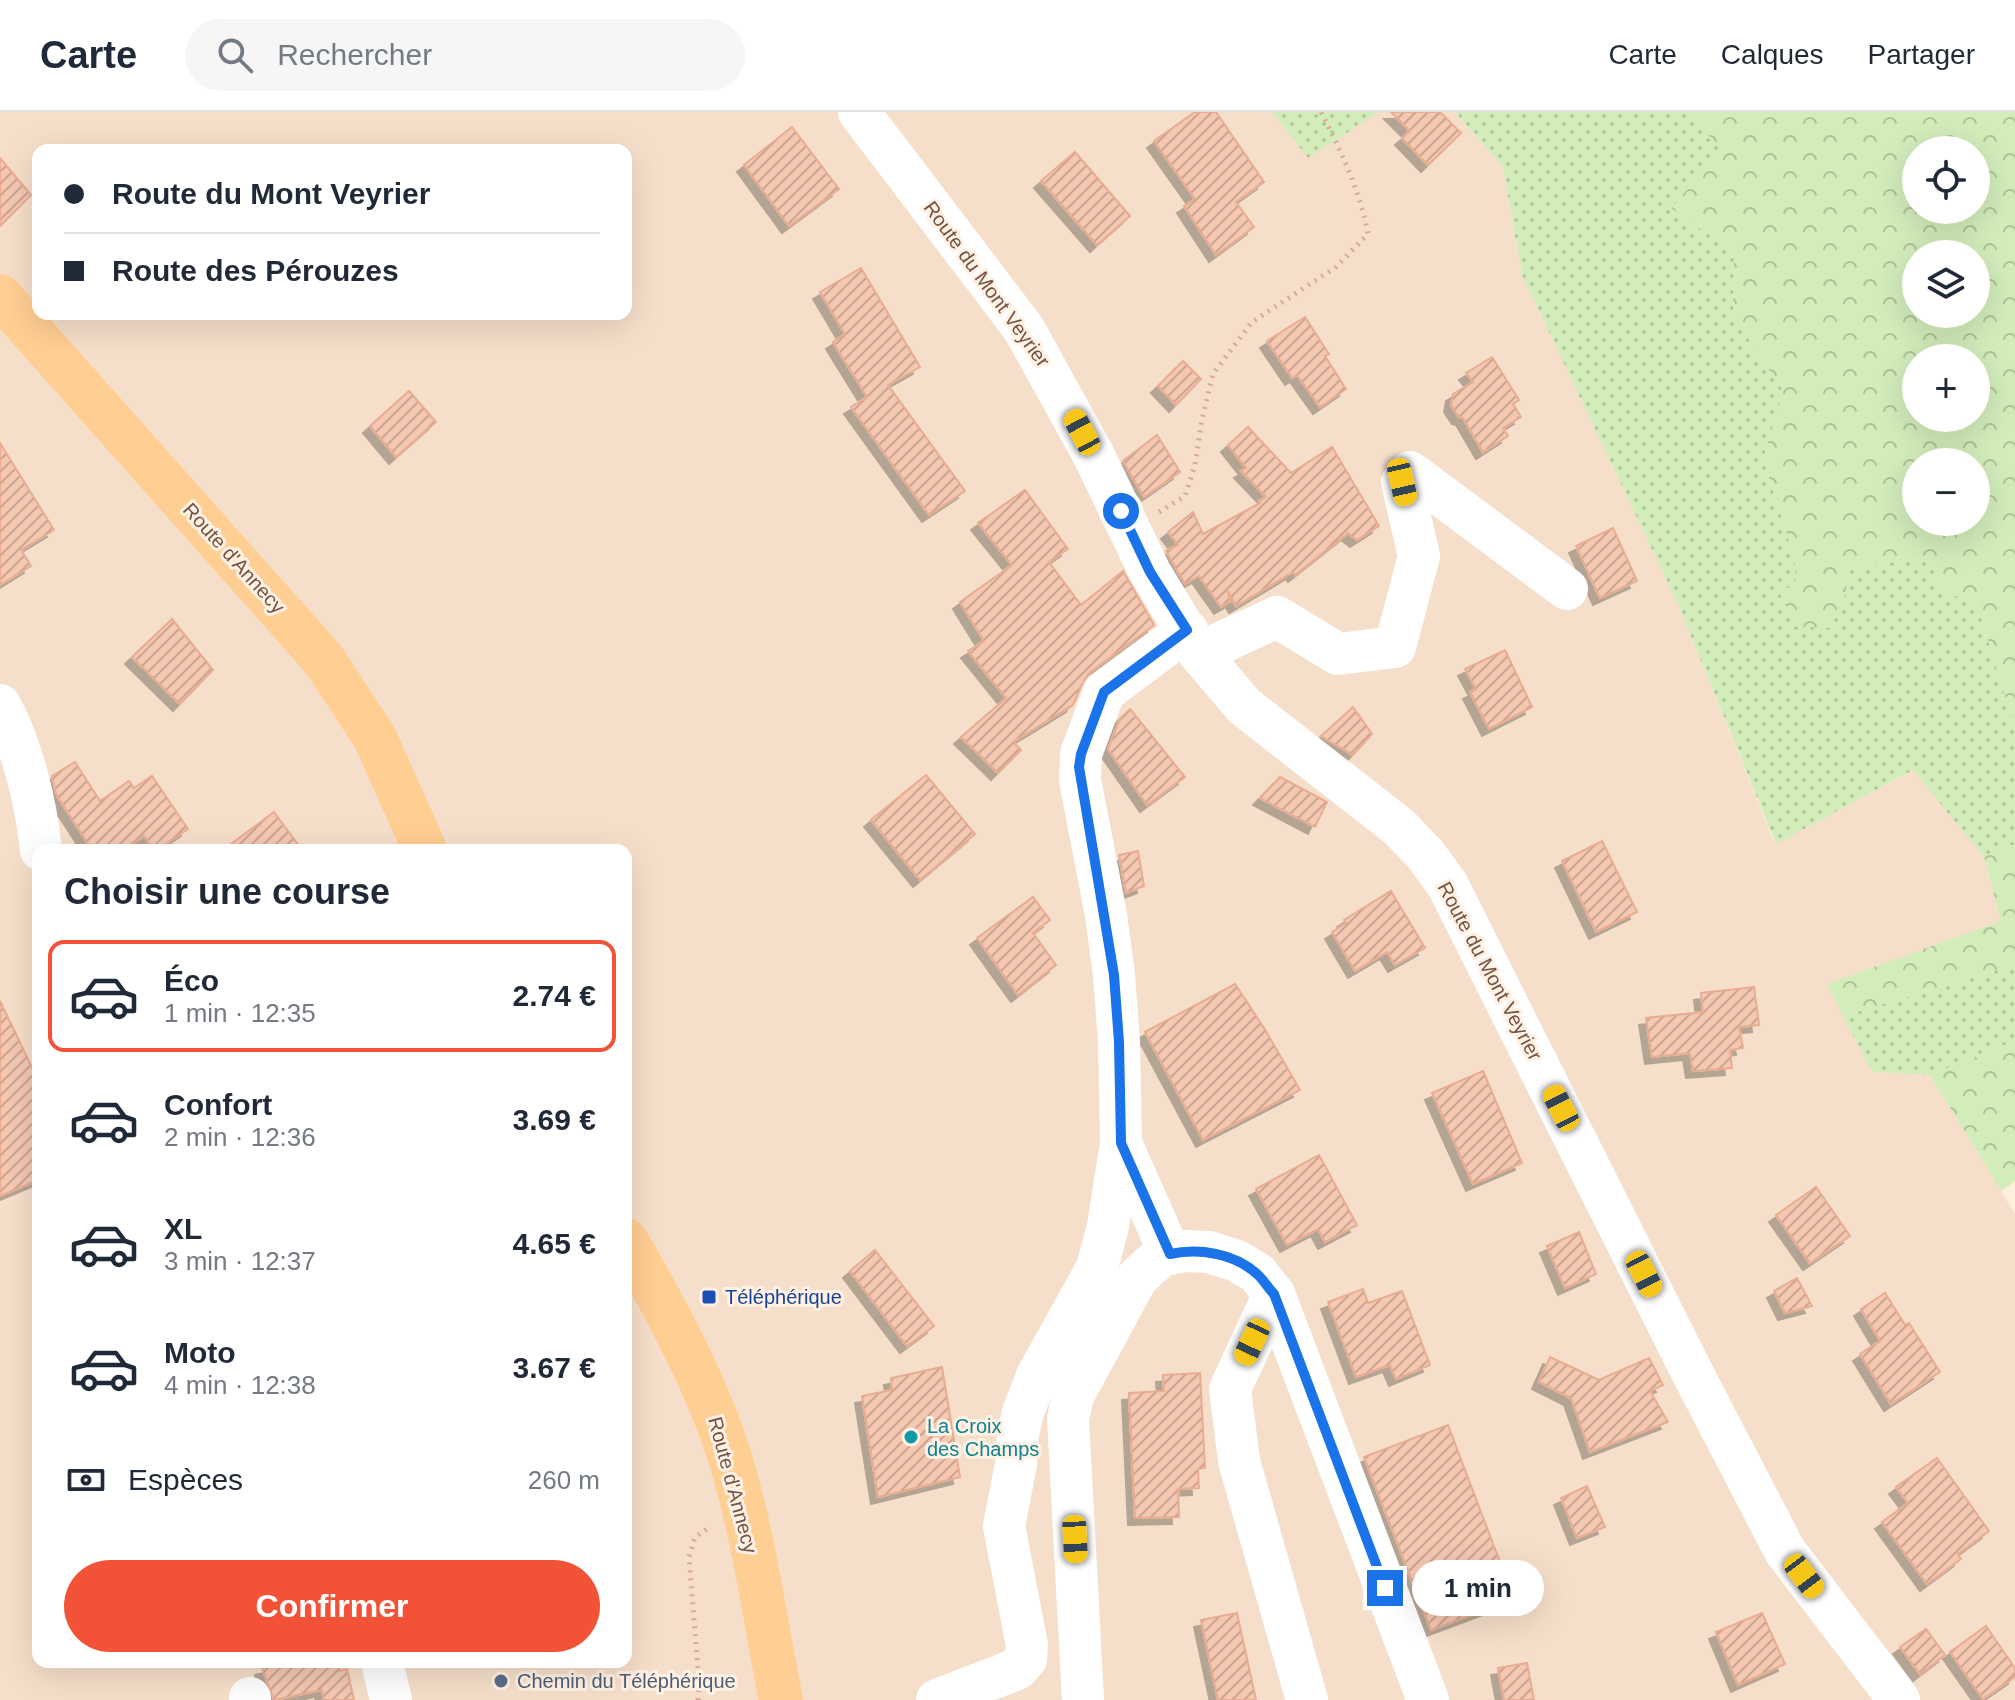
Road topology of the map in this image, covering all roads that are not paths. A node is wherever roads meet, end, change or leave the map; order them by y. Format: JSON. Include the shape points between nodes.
{"nodes":[{"id":1,"x":859,"y":112,"type":"edge"},
{"id":2,"x":0,"y":296,"type":"edge"},
{"id":3,"x":1567,"y":589,"type":"dead end"},
{"id":4,"x":1193,"y":641,"type":"junction"},
{"id":5,"x":0,"y":705,"type":"edge"},
{"id":6,"x":40,"y":844,"type":"edge"},
{"id":7,"x":422,"y":844,"type":"edge"},
{"id":8,"x":1121,"y":1143,"type":"junction"},
{"id":9,"x":632,"y":1251,"type":"edge"},
{"id":10,"x":1170,"y":1254,"type":"junction"},
{"id":11,"x":1274,"y":1294,"type":"junction"},
{"id":12,"x":383,"y":1668,"type":"edge"},
{"id":13,"x":391,"y":1700,"type":"edge"},
{"id":14,"x":781,"y":1700,"type":"edge"},
{"id":15,"x":937,"y":1700,"type":"edge"},
{"id":16,"x":1083,"y":1700,"type":"edge"},
{"id":17,"x":1307,"y":1700,"type":"edge"},
{"id":18,"x":1428,"y":1700,"type":"edge"},
{"id":19,"x":1899,"y":1700,"type":"edge"}],
"edges":[{"from":1,"to":4,"type":"street","name":"Route du Mont Veyrier","via":[[1024,329],[1150,572]]},
{"from":2,"to":7,"type":"main road","name":"Route d'Annecy","via":[[324,660],[375,738]]},
{"from":3,"to":4,"type":"street","via":[[1410,472],[1402,482],[1419,556],[1395,647],[1338,654],[1277,617]]},
{"from":4,"to":8,"type":"street","via":[[1104,692],[1079,767],[1114,975]]},
{"from":4,"to":19,"type":"street","name":"Route du Mont Veyrier","via":[[1244,706],[1399,827],[1447,884],[1785,1551]]},
{"from":5,"to":6,"type":"street","via":[[31,791]]},
{"from":8,"to":10,"type":"street"},
{"from":8,"to":15,"type":"street","via":[[1097,1268],[1037,1376],[1018,1434],[1004,1526],[1026,1659],[1017,1669]]},
{"from":9,"to":14,"type":"main road","name":"Route d'Annecy","via":[[684,1344],[721,1433],[747,1523]]},
{"from":10,"to":11,"type":"street","via":[[1209,1252],[1237,1261],[1257,1273]]},
{"from":10,"to":16,"type":"street","via":[[1137,1278],[1073,1396],[1068,1419]]},
{"from":11,"to":17,"type":"street","via":[[1230,1389],[1239,1461]]},
{"from":11,"to":18,"type":"street"},
{"from":12,"to":13,"type":"street"}]}
